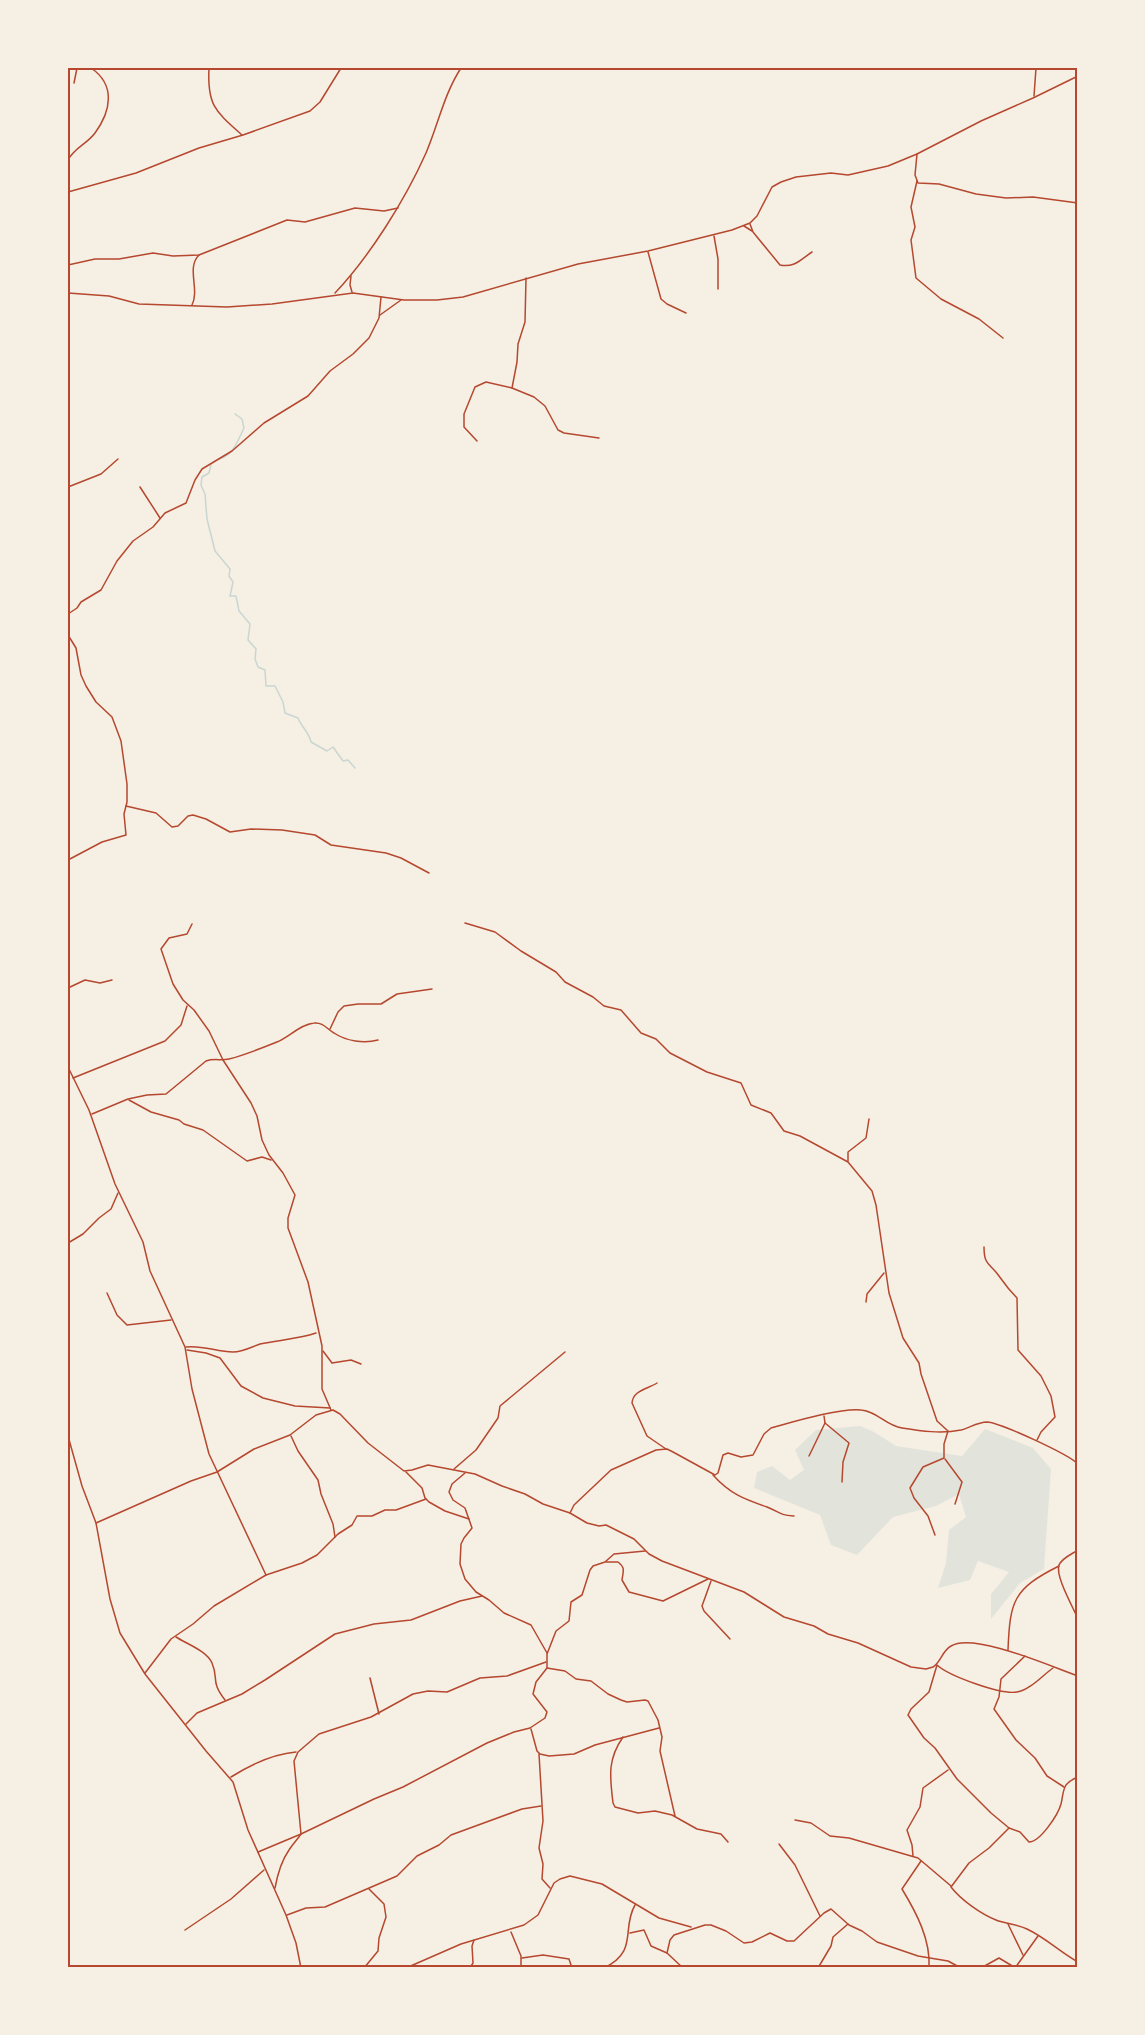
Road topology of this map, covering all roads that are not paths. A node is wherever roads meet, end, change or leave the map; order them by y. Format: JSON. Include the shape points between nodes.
{"nodes":[{"id":1,"x":77,"y":68,"type":"edge"},
{"id":2,"x":91,"y":68,"type":"edge"},
{"id":3,"x":208,"y":68,"type":"edge"},
{"id":4,"x":341,"y":68,"type":"edge"},
{"id":5,"x":461,"y":68,"type":"edge"},
{"id":6,"x":1036,"y":68,"type":"edge"},
{"id":7,"x":1077,"y":76,"type":"edge"},
{"id":8,"x":74,"y":83,"type":"dead end"},
{"id":9,"x":1033,"y":98,"type":"junction"},
{"id":10,"x":243,"y":135,"type":"junction"},
{"id":11,"x":917,"y":154,"type":"junction"},
{"id":12,"x":68,"y":160,"type":"edge"},
{"id":13,"x":917,"y":181,"type":"junction"},
{"id":14,"x":68,"y":192,"type":"edge"},
{"id":15,"x":1077,"y":203,"type":"edge"},
{"id":16,"x":398,"y":208,"type":"junction"},
{"id":17,"x":750,"y":224,"type":"junction"},
{"id":18,"x":744,"y":226,"type":"junction"},
{"id":19,"x":753,"y":232,"type":"junction"},
{"id":20,"x":714,"y":235,"type":"junction"},
{"id":21,"x":648,"y":251,"type":"junction"},
{"id":22,"x":812,"y":252,"type":"dead end"},
{"id":23,"x":200,"y":255,"type":"junction"},
{"id":24,"x":68,"y":265,"type":"edge"},
{"id":25,"x":351,"y":276,"type":"junction"},
{"id":26,"x":526,"y":278,"type":"junction"},
{"id":27,"x":718,"y":289,"type":"dead end"},
{"id":28,"x":68,"y":293,"type":"edge"},
{"id":29,"x":353,"y":293,"type":"junction"},
{"id":30,"x":334,"y":295,"type":"junction"},
{"id":31,"x":381,"y":297,"type":"junction"},
{"id":32,"x":402,"y":300,"type":"junction"},
{"id":33,"x":192,"y":306,"type":"junction"},
{"id":34,"x":686,"y":313,"type":"dead end"},
{"id":35,"x":380,"y":315,"type":"junction"},
{"id":36,"x":1003,"y":338,"type":"dead end"},
{"id":37,"x":512,"y":388,"type":"junction"},
{"id":38,"x":599,"y":438,"type":"dead end"},
{"id":39,"x":477,"y":441,"type":"dead end"},
{"id":40,"x":118,"y":459,"type":"dead end"},
{"id":41,"x":68,"y":487,"type":"edge"},
{"id":42,"x":140,"y":487,"type":"dead end"},
{"id":43,"x":161,"y":519,"type":"junction"},
{"id":44,"x":68,"y":614,"type":"edge"},
{"id":45,"x":68,"y":634,"type":"edge"},
{"id":46,"x":126,"y":806,"type":"junction"},
{"id":47,"x":68,"y":860,"type":"edge"},
{"id":48,"x":429,"y":873,"type":"dead end"},
{"id":49,"x":465,"y":923,"type":"dead end"},
{"id":50,"x":192,"y":924,"type":"dead end"},
{"id":51,"x":112,"y":980,"type":"dead end"},
{"id":52,"x":68,"y":988,"type":"edge"},
{"id":53,"x":432,"y":989,"type":"dead end"},
{"id":54,"x":187,"y":1005,"type":"junction"},
{"id":55,"x":329,"y":1030,"type":"junction"},
{"id":56,"x":378,"y":1040,"type":"dead end"},
{"id":57,"x":223,"y":1060,"type":"junction"},
{"id":58,"x":68,"y":1067,"type":"edge"},
{"id":59,"x":73,"y":1078,"type":"junction"},
{"id":60,"x":128,"y":1099,"type":"junction"},
{"id":61,"x":91,"y":1114,"type":"junction"},
{"id":62,"x":869,"y":1119,"type":"dead end"},
{"id":63,"x":272,"y":1160,"type":"junction"},
{"id":64,"x":848,"y":1162,"type":"junction"},
{"id":65,"x":119,"y":1192,"type":"junction"},
{"id":66,"x":68,"y":1243,"type":"edge"},
{"id":67,"x":984,"y":1247,"type":"dead end"},
{"id":68,"x":885,"y":1271,"type":"junction"},
{"id":69,"x":107,"y":1293,"type":"dead end"},
{"id":70,"x":866,"y":1302,"type":"dead end"},
{"id":71,"x":172,"y":1320,"type":"junction"},
{"id":72,"x":317,"y":1332,"type":"junction"},
{"id":73,"x":186,"y":1349,"type":"junction"},
{"id":74,"x":322,"y":1351,"type":"junction"},
{"id":75,"x":565,"y":1352,"type":"dead end"},
{"id":76,"x":361,"y":1364,"type":"dead end"},
{"id":77,"x":657,"y":1383,"type":"dead end"},
{"id":78,"x":331,"y":1409,"type":"junction"},
{"id":79,"x":824,"y":1415,"type":"junction"},
{"id":80,"x":825,"y":1423,"type":"junction"},
{"id":81,"x":948,"y":1431,"type":"junction"},
{"id":82,"x":290,"y":1435,"type":"junction"},
{"id":83,"x":68,"y":1436,"type":"edge"},
{"id":84,"x":1036,"y":1441,"type":"junction"},
{"id":85,"x":667,"y":1449,"type":"junction"},
{"id":86,"x":809,"y":1456,"type":"dead end"},
{"id":87,"x":944,"y":1458,"type":"junction"},
{"id":88,"x":1077,"y":1464,"type":"edge"},
{"id":89,"x":453,"y":1470,"type":"junction"},
{"id":90,"x":217,"y":1472,"type":"junction"},
{"id":91,"x":406,"y":1472,"type":"junction"},
{"id":92,"x":465,"y":1472,"type":"junction"},
{"id":93,"x":712,"y":1474,"type":"junction"},
{"id":94,"x":842,"y":1482,"type":"dead end"},
{"id":95,"x":426,"y":1499,"type":"junction"},
{"id":96,"x":955,"y":1504,"type":"dead end"},
{"id":97,"x":570,"y":1513,"type":"junction"},
{"id":98,"x":794,"y":1516,"type":"dead end"},
{"id":99,"x":470,"y":1520,"type":"junction"},
{"id":100,"x":96,"y":1523,"type":"junction"},
{"id":101,"x":935,"y":1535,"type":"dead end"},
{"id":102,"x":335,"y":1538,"type":"junction"},
{"id":103,"x":1077,"y":1550,"type":"edge"},
{"id":104,"x":645,"y":1551,"type":"junction"},
{"id":105,"x":605,"y":1562,"type":"junction"},
{"id":106,"x":1059,"y":1566,"type":"junction"},
{"id":107,"x":266,"y":1575,"type":"junction"},
{"id":108,"x":708,"y":1579,"type":"junction"},
{"id":109,"x":712,"y":1580,"type":"junction"},
{"id":110,"x":482,"y":1596,"type":"junction"},
{"id":111,"x":1077,"y":1619,"type":"edge"},
{"id":112,"x":175,"y":1636,"type":"junction"},
{"id":113,"x":730,"y":1639,"type":"dead end"},
{"id":114,"x":1008,"y":1651,"type":"junction"},
{"id":115,"x":547,"y":1654,"type":"junction"},
{"id":116,"x":1025,"y":1656,"type":"junction"},
{"id":117,"x":547,"y":1662,"type":"junction"},
{"id":118,"x":937,"y":1665,"type":"junction"},
{"id":119,"x":547,"y":1668,"type":"junction"},
{"id":120,"x":1054,"y":1668,"type":"junction"},
{"id":121,"x":145,"y":1674,"type":"junction"},
{"id":122,"x":1077,"y":1676,"type":"edge"},
{"id":123,"x":370,"y":1678,"type":"dead end"},
{"id":124,"x":1000,"y":1690,"type":"junction"},
{"id":125,"x":226,"y":1701,"type":"junction"},
{"id":126,"x":378,"y":1714,"type":"junction"},
{"id":127,"x":186,"y":1724,"type":"junction"},
{"id":128,"x":530,"y":1728,"type":"junction"},
{"id":129,"x":660,"y":1728,"type":"junction"},
{"id":130,"x":622,"y":1737,"type":"junction"},
{"id":131,"x":298,"y":1752,"type":"junction"},
{"id":132,"x":539,"y":1753,"type":"junction"},
{"id":133,"x":949,"y":1769,"type":"junction"},
{"id":134,"x":230,"y":1777,"type":"junction"},
{"id":135,"x":1077,"y":1777,"type":"edge"},
{"id":136,"x":1065,"y":1788,"type":"junction"},
{"id":137,"x":541,"y":1806,"type":"junction"},
{"id":138,"x":675,"y":1816,"type":"junction"},
{"id":139,"x":795,"y":1820,"type":"dead end"},
{"id":140,"x":1009,"y":1828,"type":"junction"},
{"id":141,"x":301,"y":1834,"type":"junction"},
{"id":142,"x":728,"y":1842,"type":"dead end"},
{"id":143,"x":779,"y":1844,"type":"dead end"},
{"id":144,"x":258,"y":1852,"type":"junction"},
{"id":145,"x":913,"y":1856,"type":"junction"},
{"id":146,"x":922,"y":1861,"type":"junction"},
{"id":147,"x":265,"y":1869,"type":"junction"},
{"id":148,"x":951,"y":1887,"type":"junction"},
{"id":149,"x":368,"y":1888,"type":"junction"},
{"id":150,"x":551,"y":1889,"type":"junction"},
{"id":151,"x":275,"y":1890,"type":"junction"},
{"id":152,"x":636,"y":1905,"type":"junction"},
{"id":153,"x":286,"y":1916,"type":"junction"},
{"id":154,"x":820,"y":1917,"type":"junction"},
{"id":155,"x":1007,"y":1923,"type":"junction"},
{"id":156,"x":849,"y":1924,"type":"junction"},
{"id":157,"x":694,"y":1928,"type":"junction"},
{"id":158,"x":185,"y":1930,"type":"dead end"},
{"id":159,"x":511,"y":1930,"type":"junction"},
{"id":160,"x":629,"y":1934,"type":"junction"},
{"id":161,"x":1039,"y":1935,"type":"junction"},
{"id":162,"x":474,"y":1940,"type":"junction"},
{"id":163,"x":667,"y":1953,"type":"junction"},
{"id":164,"x":1023,"y":1956,"type":"junction"},
{"id":165,"x":522,"y":1958,"type":"junction"},
{"id":166,"x":929,"y":1958,"type":"junction"},
{"id":167,"x":1077,"y":1962,"type":"edge"},
{"id":168,"x":301,"y":1968,"type":"edge"},
{"id":169,"x":364,"y":1968,"type":"edge"},
{"id":170,"x":406,"y":1968,"type":"edge"},
{"id":171,"x":470,"y":1968,"type":"edge"},
{"id":172,"x":521,"y":1968,"type":"edge"},
{"id":173,"x":572,"y":1968,"type":"edge"},
{"id":174,"x":604,"y":1968,"type":"edge"},
{"id":175,"x":682,"y":1968,"type":"edge"},
{"id":176,"x":818,"y":1968,"type":"edge"},
{"id":177,"x":929,"y":1968,"type":"edge"},
{"id":178,"x":961,"y":1968,"type":"edge"},
{"id":179,"x":981,"y":1968,"type":"edge"},
{"id":180,"x":1015,"y":1968,"type":"edge"}],
"edges":[{"from":1,"to":8,"type":"street"},
{"from":2,"to":12,"type":"street","via":[[108,86],[106,111],[94,134]]},
{"from":3,"to":10,"type":"street","via":[[212,101],[220,115]]},
{"from":4,"to":10,"type":"street","via":[[315,108]]},
{"from":5,"to":16,"type":"street","via":[[450,85],[426,153]]},
{"from":6,"to":9,"type":"street"},
{"from":7,"to":9,"type":"street"},
{"from":9,"to":11,"type":"street"},
{"from":10,"to":14,"type":"street"},
{"from":11,"to":13,"type":"street"},
{"from":11,"to":17,"type":"street","via":[[860,173],[831,173],[781,182],[772,187]]},
{"from":13,"to":15,"type":"street","via":[[976,194]]},
{"from":13,"to":36,"type":"street","via":[[911,207],[915,227],[910,240],[916,278],[941,299],[979,319]]},
{"from":16,"to":23,"type":"street","via":[[356,208],[305,222],[287,220]]},
{"from":16,"to":25,"type":"street"},
{"from":17,"to":18,"type":"street"},
{"from":17,"to":19,"type":"street"},
{"from":18,"to":19,"type":"street"},
{"from":18,"to":20,"type":"street"},
{"from":19,"to":22,"type":"street","via":[[780,265],[799,263]]},
{"from":20,"to":21,"type":"street"},
{"from":20,"to":27,"type":"street"},
{"from":21,"to":26,"type":"street"},
{"from":21,"to":34,"type":"street","via":[[661,299]]},
{"from":23,"to":24,"type":"street","via":[[153,253]]},
{"from":23,"to":33,"type":"street","via":[[194,261]]},
{"from":25,"to":29,"type":"street"},
{"from":25,"to":30,"type":"street"},
{"from":26,"to":32,"type":"street","via":[[463,297]]},
{"from":26,"to":37,"type":"street","via":[[525,322]]},
{"from":28,"to":33,"type":"street","via":[[109,296],[139,304]]},
{"from":29,"to":30,"type":"street"},
{"from":29,"to":31,"type":"street"},
{"from":30,"to":33,"type":"street","via":[[261,305]]},
{"from":31,"to":32,"type":"street"},
{"from":31,"to":35,"type":"street"},
{"from":32,"to":35,"type":"street"},
{"from":35,"to":43,"type":"street","via":[[369,338],[308,396],[207,465],[198,474],[186,503]]},
{"from":37,"to":38,"type":"street","via":[[545,406],[558,430]]},
{"from":37,"to":39,"type":"street","via":[[486,382],[475,387],[464,424]]},
{"from":40,"to":41,"type":"street","via":[[101,474]]},
{"from":42,"to":43,"type":"street"},
{"from":43,"to":44,"type":"street","via":[[128,546],[99,592]]},
{"from":45,"to":46,"type":"street","via":[[91,695],[115,723],[123,751]]},
{"from":46,"to":47,"type":"street","via":[[126,835],[102,842]]},
{"from":46,"to":48,"type":"street","via":[[156,813],[172,827],[193,815],[230,832],[282,830],[315,835],[331,845],[386,853]]},
{"from":49,"to":64,"type":"street","via":[[495,932],[565,982],[604,1006],[621,1010],[641,1033],[656,1039],[670,1053],[707,1072],[741,1083],[751,1105],[771,1113],[784,1131]]},
{"from":50,"to":54,"type":"street","via":[[188,933],[169,938],[161,950],[173,984]]},
{"from":51,"to":52,"type":"street","via":[[85,980]]},
{"from":53,"to":55,"type":"street","via":[[397,994],[381,1004],[344,1006]]},
{"from":54,"to":57,"type":"street","via":[[209,1031]]},
{"from":54,"to":59,"type":"street","via":[[181,1025],[165,1041]]},
{"from":55,"to":56,"type":"street","via":[[360,1042]]},
{"from":55,"to":57,"type":"street","via":[[320,1023],[312,1023],[278,1042]]},
{"from":57,"to":60,"type":"street","via":[[204,1062],[165,1095]]},
{"from":57,"to":63,"type":"street","via":[[254,1109]]},
{"from":58,"to":59,"type":"street"},
{"from":59,"to":61,"type":"street"},
{"from":60,"to":61,"type":"street"},
{"from":60,"to":63,"type":"street","via":[[151,1112],[203,1130],[247,1161],[262,1157]]},
{"from":61,"to":65,"type":"street"},
{"from":62,"to":64,"type":"street","via":[[866,1138],[848,1152]]},
{"from":63,"to":72,"type":"street","via":[[295,1195],[288,1228],[308,1282]]},
{"from":64,"to":68,"type":"street","via":[[873,1194]]},
{"from":65,"to":66,"type":"street","via":[[111,1209]]},
{"from":65,"to":71,"type":"street","via":[[141,1235],[150,1271]]},
{"from":67,"to":84,"type":"street","via":[[988,1265],[1017,1298],[1019,1351],[1040,1374],[1051,1396],[1055,1417]]},
{"from":68,"to":70,"type":"street","via":[[867,1294]]},
{"from":68,"to":81,"type":"street","via":[[904,1339],[919,1363],[937,1421]]},
{"from":69,"to":71,"type":"street","via":[[127,1325]]},
{"from":71,"to":73,"type":"street"},
{"from":72,"to":73,"type":"street","via":[[236,1352],[199,1346]]},
{"from":72,"to":74,"type":"street"},
{"from":73,"to":78,"type":"street","via":[[220,1358],[241,1386],[263,1398],[295,1407]]},
{"from":73,"to":90,"type":"street","via":[[199,1420]]},
{"from":74,"to":76,"type":"street","via":[[332,1363],[351,1360]]},
{"from":74,"to":78,"type":"street","via":[[321,1381]]},
{"from":75,"to":89,"type":"street","via":[[501,1406],[498,1418],[476,1450]]},
{"from":77,"to":85,"type":"street","via":[[637,1393],[632,1403],[647,1436]]},
{"from":78,"to":82,"type":"street"},
{"from":78,"to":91,"type":"street"},
{"from":79,"to":80,"type":"street"},
{"from":79,"to":81,"type":"street","via":[[861,1410],[877,1414],[898,1427]]},
{"from":79,"to":93,"type":"street","via":[[768,1430],[753,1455],[724,1454],[718,1473]]},
{"from":80,"to":86,"type":"street"},
{"from":80,"to":94,"type":"street","via":[[848,1442]]},
{"from":81,"to":84,"type":"street","via":[[990,1423]]},
{"from":81,"to":87,"type":"street"},
{"from":82,"to":90,"type":"street","via":[[254,1449]]},
{"from":82,"to":102,"type":"street","via":[[319,1482]]},
{"from":83,"to":100,"type":"street"},
{"from":84,"to":88,"type":"street"},
{"from":85,"to":93,"type":"street"},
{"from":85,"to":97,"type":"street","via":[[611,1470]]},
{"from":87,"to":96,"type":"street","via":[[962,1482]]},
{"from":87,"to":101,"type":"street","via":[[923,1467],[910,1488]]},
{"from":89,"to":91,"type":"street","via":[[428,1465]]},
{"from":89,"to":92,"type":"street"},
{"from":90,"to":100,"type":"street"},
{"from":90,"to":107,"type":"street"},
{"from":91,"to":95,"type":"street","via":[[422,1488]]},
{"from":92,"to":97,"type":"street"},
{"from":92,"to":99,"type":"street","via":[[449,1492],[465,1508]]},
{"from":93,"to":98,"type":"street","via":[[748,1502]]},
{"from":95,"to":99,"type":"street"},
{"from":95,"to":102,"type":"street","via":[[372,1516],[358,1515]]},
{"from":97,"to":104,"type":"street","via":[[587,1523],[606,1525],[628,1536]]},
{"from":99,"to":110,"type":"street","via":[[472,1530],[461,1544],[461,1569]]},
{"from":100,"to":121,"type":"street","via":[[116,1622]]},
{"from":102,"to":107,"type":"street","via":[[317,1555]]},
{"from":103,"to":106,"type":"street"},
{"from":104,"to":105,"type":"street","via":[[614,1554]]},
{"from":104,"to":108,"type":"street"},
{"from":105,"to":108,"type":"street","via":[[623,1566],[622,1580],[629,1592],[661,1601]]},
{"from":105,"to":115,"type":"street","via":[[590,1570],[582,1595],[572,1602],[570,1619],[556,1631]]},
{"from":106,"to":111,"type":"street","via":[[1058,1574]]},
{"from":106,"to":114,"type":"street","via":[[1031,1581],[1016,1598]]},
{"from":107,"to":112,"type":"street","via":[[214,1606]]},
{"from":108,"to":109,"type":"street"},
{"from":109,"to":113,"type":"street","via":[[702,1606]]},
{"from":109,"to":118,"type":"street","via":[[744,1592],[784,1617],[858,1642],[911,1667],[926,1669]]},
{"from":110,"to":115,"type":"street","via":[[508,1616],[531,1625]]},
{"from":110,"to":125,"type":"street","via":[[411,1620],[334,1634],[271,1677]]},
{"from":112,"to":121,"type":"street"},
{"from":112,"to":125,"type":"street","via":[[210,1660],[216,1687]]},
{"from":114,"to":116,"type":"street"},
{"from":114,"to":118,"type":"street","via":[[973,1642],[957,1643],[943,1652]]},
{"from":115,"to":117,"type":"street"},
{"from":116,"to":120,"type":"street"},
{"from":116,"to":124,"type":"street","via":[[1003,1676]]},
{"from":117,"to":119,"type":"street"},
{"from":117,"to":126,"type":"street","via":[[507,1676],[472,1681],[447,1692],[413,1694]]},
{"from":118,"to":124,"type":"street","via":[[961,1679]]},
{"from":118,"to":133,"type":"street","via":[[929,1692],[908,1715]]},
{"from":119,"to":128,"type":"street","via":[[532,1692],[547,1715]]},
{"from":119,"to":129,"type":"street","via":[[591,1681],[627,1702],[646,1700]]},
{"from":120,"to":122,"type":"street"},
{"from":120,"to":124,"type":"street","via":[[1020,1691]]},
{"from":121,"to":127,"type":"street"},
{"from":123,"to":126,"type":"street"},
{"from":124,"to":136,"type":"street","via":[[995,1711],[1047,1776]]},
{"from":125,"to":127,"type":"street","via":[[197,1713]]},
{"from":126,"to":131,"type":"street","via":[[323,1732]]},
{"from":127,"to":134,"type":"street"},
{"from":128,"to":132,"type":"street"},
{"from":128,"to":141,"type":"street","via":[[487,1743]]},
{"from":129,"to":130,"type":"street"},
{"from":129,"to":138,"type":"street","via":[[663,1739],[659,1746]]},
{"from":130,"to":132,"type":"street","via":[[574,1754]]},
{"from":130,"to":138,"type":"street","via":[[611,1759],[614,1806],[638,1813],[655,1811]]},
{"from":131,"to":134,"type":"street","via":[[275,1756]]},
{"from":131,"to":141,"type":"street","via":[[294,1766]]},
{"from":132,"to":137,"type":"street"},
{"from":133,"to":140,"type":"street"},
{"from":133,"to":145,"type":"street","via":[[921,1790],[920,1807],[907,1830]]},
{"from":134,"to":144,"type":"street"},
{"from":135,"to":136,"type":"street"},
{"from":136,"to":140,"type":"street","via":[[1055,1816],[1037,1840],[1029,1842],[1020,1832]]},
{"from":137,"to":149,"type":"street","via":[[451,1835],[417,1856],[398,1875]]},
{"from":137,"to":150,"type":"street","via":[[541,1876]]},
{"from":138,"to":142,"type":"street","via":[[697,1829],[721,1834]]},
{"from":139,"to":145,"type":"street","via":[[813,1824],[828,1836]]},
{"from":140,"to":148,"type":"street","via":[[969,1863]]},
{"from":141,"to":144,"type":"street"},
{"from":141,"to":151,"type":"street","via":[[285,1857]]},
{"from":143,"to":154,"type":"street","via":[[795,1865]]},
{"from":144,"to":147,"type":"street"},
{"from":145,"to":146,"type":"street"},
{"from":146,"to":148,"type":"street"},
{"from":146,"to":166,"type":"street","via":[[902,1889],[927,1941]]},
{"from":147,"to":151,"type":"street"},
{"from":147,"to":158,"type":"street","via":[[231,1899]]},
{"from":148,"to":155,"type":"street","via":[[995,1920]]},
{"from":149,"to":153,"type":"street","via":[[325,1907],[306,1908]]},
{"from":149,"to":169,"type":"street","via":[[384,1904],[386,1917],[378,1951]]},
{"from":150,"to":152,"type":"street","via":[[570,1876],[609,1887]]},
{"from":150,"to":159,"type":"street","via":[[537,1916]]},
{"from":151,"to":153,"type":"street"},
{"from":152,"to":157,"type":"street","via":[[659,1918]]},
{"from":152,"to":160,"type":"street"},
{"from":153,"to":168,"type":"street"},
{"from":154,"to":156,"type":"street","via":[[832,1910]]},
{"from":154,"to":157,"type":"street","via":[[791,1941],[773,1933],[744,1943],[711,1925]]},
{"from":155,"to":161,"type":"street"},
{"from":155,"to":164,"type":"street"},
{"from":156,"to":166,"type":"street","via":[[877,1942]]},
{"from":156,"to":176,"type":"street","via":[[833,1937]]},
{"from":157,"to":163,"type":"street","via":[[672,1936]]},
{"from":159,"to":162,"type":"street"},
{"from":159,"to":165,"type":"street"},
{"from":160,"to":163,"type":"street","via":[[644,1930],[651,1946]]},
{"from":160,"to":174,"type":"street","via":[[616,1961]]},
{"from":161,"to":164,"type":"street"},
{"from":161,"to":167,"type":"street"},
{"from":162,"to":170,"type":"street"},
{"from":162,"to":171,"type":"street"},
{"from":163,"to":175,"type":"street"},
{"from":164,"to":180,"type":"street"},
{"from":165,"to":172,"type":"street"},
{"from":165,"to":173,"type":"street","via":[[543,1955],[569,1959]]},
{"from":166,"to":177,"type":"street"},
{"from":166,"to":178,"type":"street"},
{"from":179,"to":180,"type":"street","via":[[999,1958]]}]}
